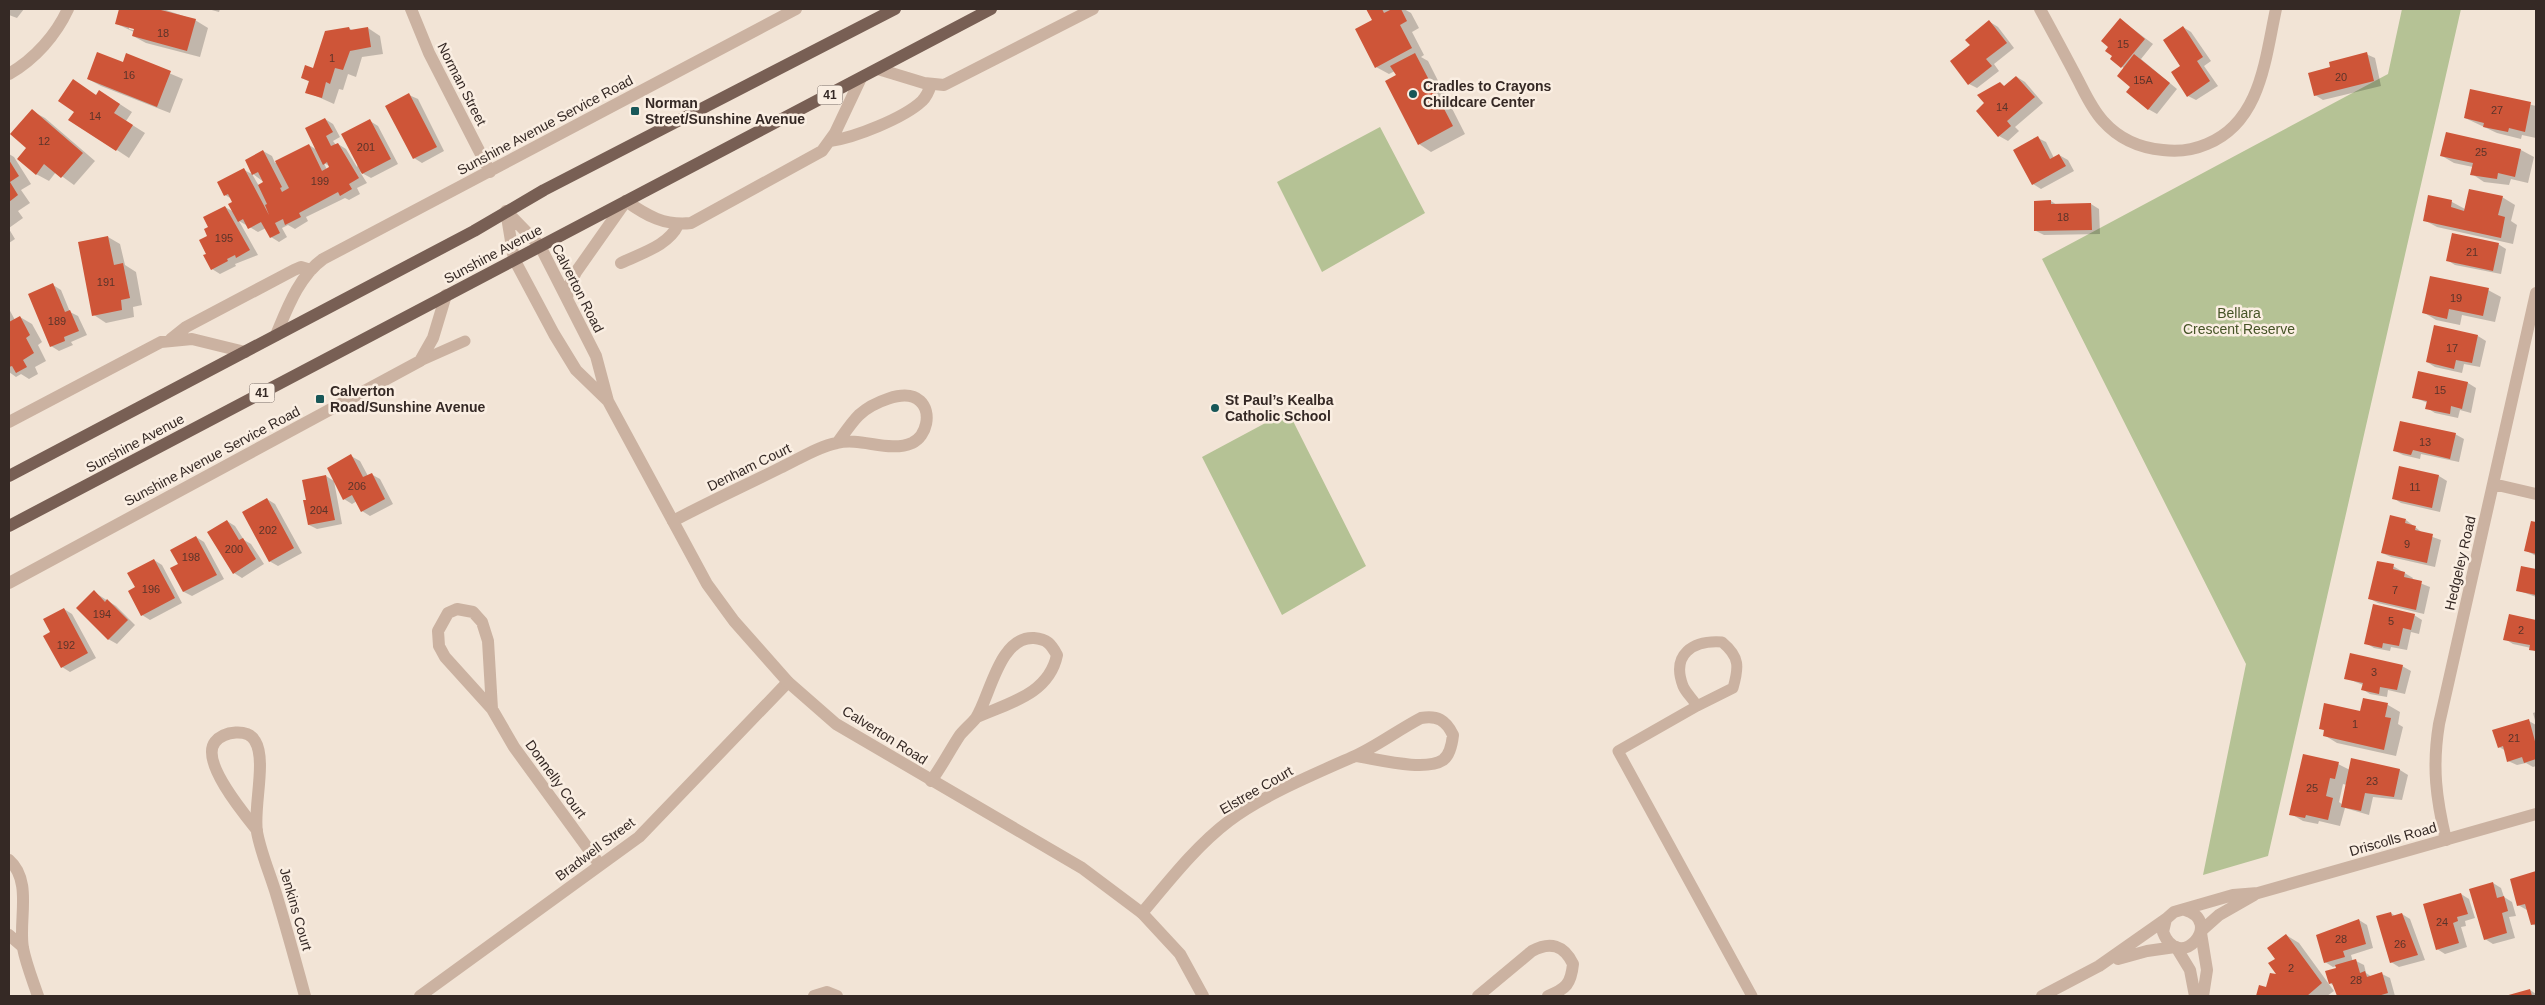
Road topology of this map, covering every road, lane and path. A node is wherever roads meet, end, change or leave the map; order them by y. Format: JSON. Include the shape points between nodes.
{"nodes":[{"id":1,"x":68,"y":9,"type":"edge"},
{"id":2,"x":411,"y":9,"type":"edge"},
{"id":3,"x":796,"y":9,"type":"edge"},
{"id":4,"x":895,"y":9,"type":"edge"},
{"id":5,"x":991,"y":9,"type":"edge"},
{"id":6,"x":1093,"y":9,"type":"edge"},
{"id":7,"x":2040,"y":9,"type":"edge"},
{"id":8,"x":2276,"y":9,"type":"edge"},
{"id":9,"x":878,"y":69,"type":"junction"},
{"id":10,"x":9,"y":74,"type":"edge"},
{"id":11,"x":861,"y":78,"type":"junction"},
{"id":12,"x":931,"y":84,"type":"junction"},
{"id":13,"x":830,"y":141,"type":"junction"},
{"id":14,"x":490,"y":172,"type":"junction"},
{"id":15,"x":626,"y":200,"type":"junction"},
{"id":16,"x":506,"y":211,"type":"junction"},
{"id":17,"x":678,"y":225,"type":"junction"},
{"id":18,"x":540,"y":246,"type":"junction"},
{"id":19,"x":514,"y":259,"type":"junction"},
{"id":20,"x":621,"y":263,"type":"dead end"},
{"id":21,"x":311,"y":270,"type":"junction"},
{"id":22,"x":2536,"y":294,"type":"edge"},
{"id":23,"x":446,"y":295,"type":"junction"},
{"id":24,"x":567,"y":298,"type":"junction"},
{"id":25,"x":276,"y":335,"type":"junction"},
{"id":26,"x":171,"y":339,"type":"junction"},
{"id":27,"x":465,"y":342,"type":"dead end"},
{"id":28,"x":244,"y":352,"type":"junction"},
{"id":29,"x":420,"y":362,"type":"junction"},
{"id":30,"x":608,"y":401,"type":"junction"},
{"id":31,"x":9,"y":422,"type":"edge"},
{"id":32,"x":838,"y":442,"type":"junction"},
{"id":33,"x":9,"y":476,"type":"edge"},
{"id":34,"x":2493,"y":484,"type":"junction"},
{"id":35,"x":2536,"y":494,"type":"edge"},
{"id":36,"x":673,"y":521,"type":"junction"},
{"id":37,"x":9,"y":526,"type":"edge"},
{"id":38,"x":9,"y":583,"type":"edge"},
{"id":39,"x":788,"y":682,"type":"junction"},
{"id":40,"x":1697,"y":706,"type":"junction"},
{"id":41,"x":492,"y":709,"type":"junction"},
{"id":42,"x":977,"y":717,"type":"junction"},
{"id":43,"x":1356,"y":756,"type":"junction"},
{"id":44,"x":932,"y":781,"type":"junction"},
{"id":45,"x":2536,"y":814,"type":"edge"},
{"id":46,"x":257,"y":830,"type":"junction"},
{"id":47,"x":2446,"y":840,"type":"junction"},
{"id":48,"x":9,"y":860,"type":"edge"},
{"id":49,"x":600,"y":865,"type":"junction"},
{"id":50,"x":2258,"y":893,"type":"junction"},
{"id":51,"x":2185,"y":910,"type":"junction"},
{"id":52,"x":1142,"y":913,"type":"junction"},
{"id":53,"x":2166,"y":919,"type":"junction"},
{"id":54,"x":2201,"y":932,"type":"junction"},
{"id":55,"x":9,"y":935,"type":"edge"},
{"id":56,"x":23,"y":947,"type":"junction"},
{"id":57,"x":2176,"y":947,"type":"junction"},
{"id":58,"x":2099,"y":966,"type":"junction"},
{"id":59,"x":38,"y":996,"type":"edge"},
{"id":60,"x":305,"y":996,"type":"edge"},
{"id":61,"x":420,"y":996,"type":"edge"},
{"id":62,"x":814,"y":996,"type":"edge"},
{"id":63,"x":837,"y":996,"type":"edge"},
{"id":64,"x":1203,"y":996,"type":"edge"},
{"id":65,"x":1479,"y":996,"type":"edge"},
{"id":66,"x":1488,"y":996,"type":"edge"},
{"id":67,"x":1548,"y":996,"type":"edge"},
{"id":68,"x":1752,"y":996,"type":"edge"},
{"id":69,"x":2042,"y":996,"type":"edge"},
{"id":70,"x":2195,"y":996,"type":"edge"},
{"id":71,"x":2203,"y":996,"type":"edge"}],
"edges":[{"from":1,"to":10,"type":"street","via":[[42,48]]},
{"from":2,"to":14,"type":"street","name":"Norman Street","via":[[429,53]]},
{"from":3,"to":14,"type":"street","name":"Sunshine Avenue Service Road"},
{"from":4,"to":16,"type":"main road","name":"Sunshine Avenue"},
{"from":5,"to":9,"type":"main road","name":"Sunshine Avenue","number":"41"},
{"from":6,"to":12,"type":"street","via":[[953,83],[944,86]]},
{"from":7,"to":8,"type":"street","via":[[2102,121],[2129,142],[2171,151],[2213,142],[2241,121],[2257,90]]},
{"from":9,"to":11,"type":"main road","name":"Sunshine Avenue","number":"41"},
{"from":9,"to":12,"type":"street"},
{"from":11,"to":13,"type":"street"},
{"from":11,"to":15,"type":"main road","name":"Sunshine Avenue","number":"41"},
{"from":12,"to":13,"type":"street","via":[[922,100],[904,112],[854,137]]},
{"from":13,"to":17,"type":"street","via":[[812,159],[691,224]]},
{"from":14,"to":21,"type":"street","name":"Sunshine Avenue Service Road","via":[[323,259]]},
{"from":15,"to":17,"type":"street","via":[[646,215]]},
{"from":15,"to":18,"type":"main road","name":"Sunshine Avenue","number":"41"},
{"from":15,"to":24,"type":"street","via":[[576,272]]},
{"from":16,"to":18,"type":"street","name":"Calverton Road"},
{"from":16,"to":19,"type":"street","name":"Calverton Road"},
{"from":16,"to":25,"type":"main road","name":"Sunshine Avenue","via":[[470,234]]},
{"from":17,"to":20,"type":"street","via":[[665,241]]},
{"from":18,"to":19,"type":"main road","name":"Sunshine Avenue","number":"41"},
{"from":18,"to":24,"type":"street","name":"Calverton Road"},
{"from":19,"to":23,"type":"main road","name":"Sunshine Avenue","number":"41"},
{"from":19,"to":30,"type":"street","name":"Calverton Road","via":[[576,370]]},
{"from":21,"to":25,"type":"street","name":"Sunshine Avenue Service Road","via":[[287,309]]},
{"from":21,"to":26,"type":"street","name":"Sunshine Avenue Service Road","via":[[301,267],[294,270],[186,327]]},
{"from":22,"to":34,"type":"street","name":"Hedgeley Road"},
{"from":23,"to":29,"type":"street","via":[[433,338]]},
{"from":23,"to":37,"type":"main road","name":"Sunshine Avenue","number":"41"},
{"from":24,"to":30,"type":"street","name":"Calverton Road","via":[[596,356]]},
{"from":25,"to":28,"type":"main road","name":"Sunshine Avenue"},
{"from":26,"to":28,"type":"street","name":"Sunshine Avenue Service Road","via":[[200,340]]},
{"from":26,"to":31,"type":"street","name":"Sunshine Avenue Service Road"},
{"from":27,"to":29,"type":"lane"},
{"from":28,"to":33,"type":"main road","name":"Sunshine Avenue"},
{"from":29,"to":38,"type":"street","name":"Sunshine Avenue Service Road"},
{"from":30,"to":36,"type":"street","name":"Calverton Road"},
{"from":32,"to":32,"type":"street","name":"Denham Court","via":[[859,415],[886,399],[913,396],[921,401],[926,411],[922,436],[913,442],[899,446]]},
{"from":32,"to":36,"type":"street","name":"Denham Court"},
{"from":34,"to":35,"type":"street"},
{"from":34,"to":47,"type":"street","name":"Hedgeley Road","via":[[2435,748],[2436,796]]},
{"from":36,"to":39,"type":"street","name":"Calverton Road","via":[[707,584],[734,621]]},
{"from":39,"to":44,"type":"street","name":"Calverton Road","via":[[836,724]]},
{"from":39,"to":49,"type":"street","name":"Bradwell Street","via":[[639,837]]},
{"from":40,"to":40,"type":"lane","via":[[1733,688],[1738,671],[1734,652],[1722,642],[1696,643],[1679,664],[1684,687]]},
{"from":40,"to":68,"type":"lane","via":[[1618,751]]},
{"from":41,"to":41,"type":"street","name":"Donnelly Court","via":[[439,646],[438,632],[448,613],[457,609],[473,612],[482,622],[488,641]]},
{"from":41,"to":49,"type":"street","name":"Donnelly Court","via":[[514,746]]},
{"from":42,"to":42,"type":"street","via":[[992,678],[1018,642],[1030,638],[1051,643],[1057,655],[1048,678],[1028,695]]},
{"from":42,"to":44,"type":"street","via":[[960,736]]},
{"from":43,"to":43,"type":"street","name":"Elstree Court","via":[[1421,718],[1432,716],[1441,719],[1453,735],[1452,747],[1444,759],[1434,764],[1405,764]]},
{"from":43,"to":52,"type":"street","name":"Elstree Court","via":[[1334,764],[1229,821],[1194,853]]},
{"from":44,"to":52,"type":"street","name":"Calverton Road","via":[[1082,868]]},
{"from":45,"to":47,"type":"street","name":"Driscolls Road"},
{"from":46,"to":46,"type":"street","name":"Jenkins Court","via":[[216,770],[211,754],[220,736],[237,732],[250,735],[256,742],[260,761]]},
{"from":46,"to":60,"type":"street","name":"Jenkins Court"},
{"from":47,"to":50,"type":"street","name":"Driscolls Road"},
{"from":48,"to":56,"type":"street","via":[[20,878]]},
{"from":49,"to":61,"type":"street","name":"Bradwell Street"},
{"from":50,"to":51,"type":"street","name":"Driscolls Road","via":[[2233,895]]},
{"from":50,"to":54,"type":"street","name":"Driscolls Road","via":[[2227,910]]},
{"from":51,"to":53,"type":"street","via":[[2174,912]]},
{"from":51,"to":54,"type":"street","via":[[2199,920]]},
{"from":52,"to":64,"type":"street","name":"Calverton Road","via":[[1180,954]]},
{"from":53,"to":57,"type":"street","via":[[2163,932]]},
{"from":53,"to":58,"type":"street"},
{"from":54,"to":57,"type":"street","via":[[2194,944]]},
{"from":54,"to":71,"type":"street","via":[[2207,970]]},
{"from":55,"to":56,"type":"street"},
{"from":56,"to":59,"type":"street"},
{"from":57,"to":58,"type":"street","via":[[2132,954]]},
{"from":57,"to":70,"type":"street","via":[[2190,970]]},
{"from":58,"to":69,"type":"street"},
{"from":62,"to":63,"type":"street","via":[[827,992]]},
{"from":65,"to":66,"type":"street"},
{"from":65,"to":67,"type":"street","via":[[1532,951],[1552,945],[1561,948],[1573,964],[1570,983]]}]}
